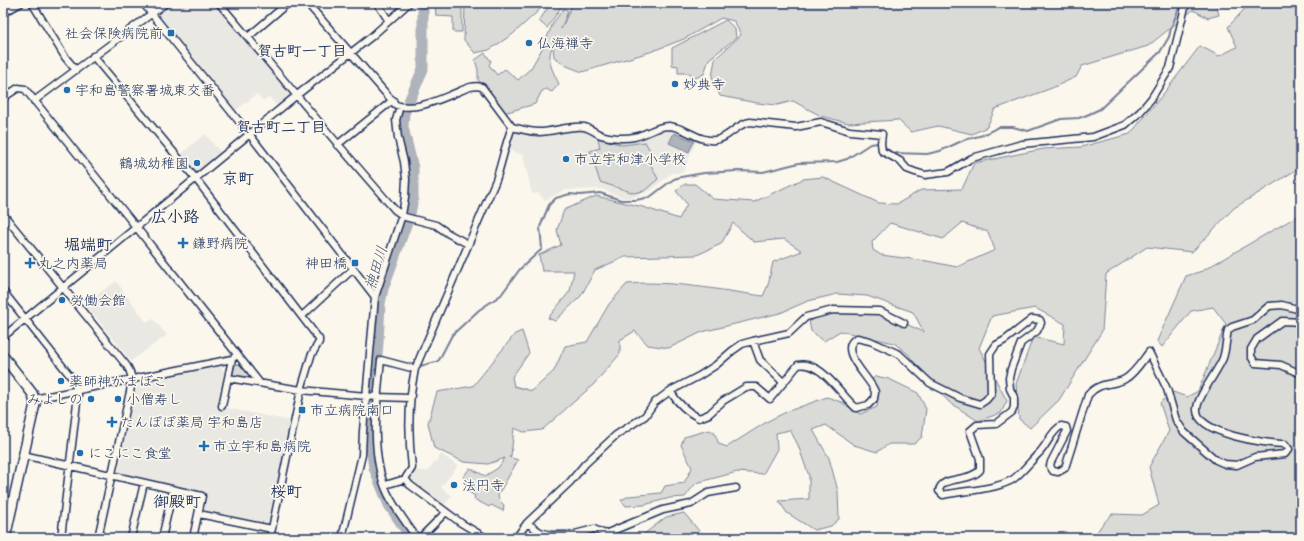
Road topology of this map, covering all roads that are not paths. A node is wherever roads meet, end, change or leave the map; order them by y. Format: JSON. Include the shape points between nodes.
{"nodes":[{"id":1,"x":21,"y":3,"type":"edge"},
{"id":2,"x":32,"y":3,"type":"edge"},
{"id":3,"x":143,"y":3,"type":"edge"},
{"id":4,"x":166,"y":3,"type":"edge"},
{"id":5,"x":219,"y":3,"type":"edge"},
{"id":6,"x":288,"y":3,"type":"edge"},
{"id":7,"x":307,"y":3,"type":"edge"},
{"id":8,"x":377,"y":3,"type":"edge"},
{"id":9,"x":409,"y":3,"type":"edge"},
{"id":10,"x":1186,"y":3,"type":"edge"},
{"id":11,"x":3,"y":13,"type":"edge"},
{"id":12,"x":151,"y":14,"type":"junction"},
{"id":13,"x":389,"y":21,"type":"junction"},
{"id":14,"x":248,"y":38,"type":"junction"},
{"id":15,"x":352,"y":53,"type":"junction"},
{"id":16,"x":93,"y":56,"type":"junction"},
{"id":17,"x":75,"y":69,"type":"junction"},
{"id":18,"x":297,"y":95,"type":"junction"},
{"id":19,"x":3,"y":98,"type":"edge"},
{"id":20,"x":393,"y":100,"type":"junction"},
{"id":21,"x":34,"y":101,"type":"junction"},
{"id":22,"x":401,"y":106,"type":"junction"},
{"id":23,"x":512,"y":127,"type":"junction"},
{"id":24,"x":250,"y":135,"type":"junction"},
{"id":25,"x":337,"y":144,"type":"junction"},
{"id":26,"x":196,"y":179,"type":"junction"},
{"id":27,"x":3,"y":214,"type":"edge"},
{"id":28,"x":406,"y":217,"type":"junction"},
{"id":29,"x":138,"y":228,"type":"junction"},
{"id":30,"x":468,"y":244,"type":"junction"},
{"id":31,"x":353,"y":269,"type":"junction"},
{"id":32,"x":64,"y":288,"type":"junction"},
{"id":33,"x":3,"y":292,"type":"edge"},
{"id":34,"x":375,"y":297,"type":"junction"},
{"id":35,"x":1301,"y":310,"type":"edge"},
{"id":36,"x":302,"y":316,"type":"junction"},
{"id":37,"x":25,"y":319,"type":"junction"},
{"id":38,"x":1301,"y":322,"type":"edge"},
{"id":39,"x":904,"y":323,"type":"dead end"},
{"id":40,"x":3,"y":337,"type":"edge"},
{"id":41,"x":753,"y":341,"type":"junction"},
{"id":42,"x":3,"y":356,"type":"edge"},
{"id":43,"x":235,"y":357,"type":"junction"},
{"id":44,"x":415,"y":369,"type":"junction"},
{"id":45,"x":1301,"y":374,"type":"edge"},
{"id":46,"x":132,"y":378,"type":"junction"},
{"id":47,"x":228,"y":378,"type":"junction"},
{"id":48,"x":259,"y":382,"type":"junction"},
{"id":49,"x":783,"y":382,"type":"junction"},
{"id":50,"x":78,"y":389,"type":"junction"},
{"id":51,"x":301,"y":390,"type":"junction"},
{"id":52,"x":670,"y":391,"type":"junction"},
{"id":53,"x":367,"y":396,"type":"junction"},
{"id":54,"x":376,"y":397,"type":"junction"},
{"id":55,"x":410,"y":398,"type":"junction"},
{"id":56,"x":34,"y":399,"type":"junction"},
{"id":57,"x":222,"y":406,"type":"dead end"},
{"id":58,"x":23,"y":455,"type":"junction"},
{"id":59,"x":69,"y":466,"type":"junction"},
{"id":60,"x":112,"y":476,"type":"junction"},
{"id":61,"x":405,"y":479,"type":"junction"},
{"id":62,"x":144,"y":483,"type":"junction"},
{"id":63,"x":384,"y":485,"type":"junction"},
{"id":64,"x":736,"y":488,"type":"dead end"},
{"id":65,"x":173,"y":490,"type":"junction"},
{"id":66,"x":446,"y":512,"type":"junction"},
{"id":67,"x":198,"y":514,"type":"junction"},
{"id":68,"x":6,"y":516,"type":"edge"},
{"id":69,"x":527,"y":523,"type":"junction"},
{"id":70,"x":272,"y":529,"type":"junction"},
{"id":71,"x":5,"y":538,"type":"edge"},
{"id":72,"x":61,"y":538,"type":"edge"},
{"id":73,"x":98,"y":538,"type":"edge"},
{"id":74,"x":131,"y":538,"type":"edge"},
{"id":75,"x":162,"y":538,"type":"edge"},
{"id":76,"x":193,"y":538,"type":"edge"},
{"id":77,"x":270,"y":538,"type":"edge"},
{"id":78,"x":342,"y":538,"type":"edge"},
{"id":79,"x":417,"y":538,"type":"edge"},
{"id":80,"x":420,"y":538,"type":"edge"},
{"id":81,"x":486,"y":538,"type":"edge"},
{"id":82,"x":516,"y":538,"type":"edge"}],
"edges":[{"from":1,"to":11,"type":"street"},
{"from":2,"to":17,"type":"street"},
{"from":3,"to":12,"type":"street"},
{"from":4,"to":12,"type":"street"},
{"from":5,"to":14,"type":"street"},
{"from":6,"to":14,"type":"street"},
{"from":7,"to":15,"type":"street"},
{"from":8,"to":13,"type":"street"},
{"from":9,"to":13,"type":"street"},
{"from":10,"to":23,"type":"street","via":[[1170,68],[1151,99],[1125,124],[1093,137],[1022,144],[972,158],[948,172],[925,175],[914,172],[882,151],[882,134],[850,131],[821,122],[796,127],[742,123],[723,138],[712,141],[670,126],[660,127],[635,137],[622,138],[603,136],[585,127],[539,132]]},
{"from":12,"to":16,"type":"street"},
{"from":12,"to":24,"type":"street"},
{"from":13,"to":15,"type":"street"},
{"from":14,"to":18,"type":"street"},
{"from":15,"to":18,"type":"street"},
{"from":15,"to":20,"type":"street"},
{"from":16,"to":17,"type":"street"},
{"from":16,"to":26,"type":"street"},
{"from":17,"to":21,"type":"street"},
{"from":18,"to":24,"type":"street"},
{"from":18,"to":25,"type":"street"},
{"from":19,"to":21,"type":"street","via":[[18,88],[25,89]]},
{"from":20,"to":22,"type":"street"},
{"from":20,"to":25,"type":"street"},
{"from":21,"to":29,"type":"street"},
{"from":22,"to":23,"type":"street","via":[[419,106],[475,85],[482,87]]},
{"from":22,"to":28,"type":"street","via":[[396,120],[406,179]]},
{"from":23,"to":30,"type":"street","via":[[496,180]]},
{"from":24,"to":26,"type":"street"},
{"from":24,"to":31,"type":"street"},
{"from":25,"to":28,"type":"street","via":[[395,210]]},
{"from":26,"to":29,"type":"street"},
{"from":26,"to":36,"type":"street"},
{"from":27,"to":32,"type":"street"},
{"from":28,"to":30,"type":"street","via":[[436,225]]},
{"from":28,"to":34,"type":"street"},
{"from":29,"to":32,"type":"street"},
{"from":29,"to":43,"type":"street"},
{"from":30,"to":44,"type":"street"},
{"from":31,"to":34,"type":"street"},
{"from":31,"to":36,"type":"street"},
{"from":32,"to":37,"type":"street"},
{"from":32,"to":46,"type":"street","via":[[127,366]]},
{"from":33,"to":37,"type":"street"},
{"from":34,"to":53,"type":"street"},
{"from":35,"to":49,"type":"street","via":[[1269,306],[1253,320],[1228,330],[1224,356],[1200,400],[1198,416],[1204,423],[1222,432],[1246,439],[1285,444],[1289,449],[1285,454],[1255,457],[1237,465],[1216,460],[1184,432],[1176,420],[1167,389],[1149,352],[1134,372],[1124,379],[1092,390],[1088,395],[1065,468],[1058,472],[1050,466],[1067,431],[1066,427],[1061,426],[1057,428],[1044,449],[1012,480],[984,490],[959,491],[943,495],[939,492],[942,484],[976,475],[980,470],[980,459],[970,431],[977,426],[996,424],[1012,412],[1014,397],[1010,389],[1011,370],[1022,343],[1039,328],[1041,323],[1037,319],[996,345],[990,354],[990,394],[980,404],[960,398],[930,383],[899,354],[857,338],[851,344],[852,358],[875,392],[874,399],[868,405],[856,408],[817,368],[805,363],[798,365]]},
{"from":36,"to":51,"type":"street","via":[[319,342]]},
{"from":37,"to":40,"type":"street"},
{"from":37,"to":50,"type":"street"},
{"from":38,"to":45,"type":"street","via":[[1282,321],[1257,339],[1251,350],[1254,363],[1281,365]]},
{"from":39,"to":41,"type":"street","via":[[880,311],[833,310],[806,317],[790,333]]},
{"from":41,"to":49,"type":"street","via":[[760,360]]},
{"from":41,"to":52,"type":"street","via":[[742,344],[716,365]]},
{"from":42,"to":56,"type":"highway"},
{"from":43,"to":46,"type":"street"},
{"from":43,"to":47,"type":"street"},
{"from":43,"to":48,"type":"street"},
{"from":44,"to":54,"type":"street","via":[[381,360]]},
{"from":44,"to":55,"type":"street"},
{"from":46,"to":50,"type":"street"},
{"from":46,"to":60,"type":"street"},
{"from":47,"to":48,"type":"street"},
{"from":47,"to":57,"type":"street"},
{"from":48,"to":51,"type":"street"},
{"from":49,"to":52,"type":"street","via":[[770,399],[756,387],[746,387],[723,401],[709,414],[699,418],[675,400]]},
{"from":50,"to":56,"type":"street"},
{"from":50,"to":59,"type":"street"},
{"from":51,"to":53,"type":"street"},
{"from":51,"to":70,"type":"street"},
{"from":52,"to":69,"type":"street","via":[[654,403],[645,416],[616,435]]},
{"from":53,"to":54,"type":"street"},
{"from":53,"to":78,"type":"street","via":[[362,455]]},
{"from":54,"to":55,"type":"street"},
{"from":54,"to":63,"type":"street","via":[[377,448]]},
{"from":55,"to":61,"type":"street","via":[[412,468]]},
{"from":56,"to":58,"type":"highway"},
{"from":58,"to":59,"type":"street"},
{"from":58,"to":68,"type":"highway"},
{"from":59,"to":60,"type":"street"},
{"from":59,"to":72,"type":"street"},
{"from":60,"to":62,"type":"street"},
{"from":60,"to":73,"type":"street"},
{"from":61,"to":63,"type":"street"},
{"from":61,"to":66,"type":"street"},
{"from":62,"to":65,"type":"street"},
{"from":62,"to":74,"type":"street"},
{"from":63,"to":79,"type":"street","via":[[398,512]]},
{"from":64,"to":69,"type":"street","via":[[708,493],[691,504],[663,510],[605,534],[594,529],[571,535],[550,535]]},
{"from":65,"to":67,"type":"street","via":[[202,496]]},
{"from":65,"to":75,"type":"street"},
{"from":66,"to":80,"type":"street"},
{"from":66,"to":81,"type":"street"},
{"from":67,"to":70,"type":"street"},
{"from":67,"to":76,"type":"street"},
{"from":68,"to":71,"type":"highway"},
{"from":69,"to":82,"type":"street"},
{"from":70,"to":77,"type":"street"}]}
